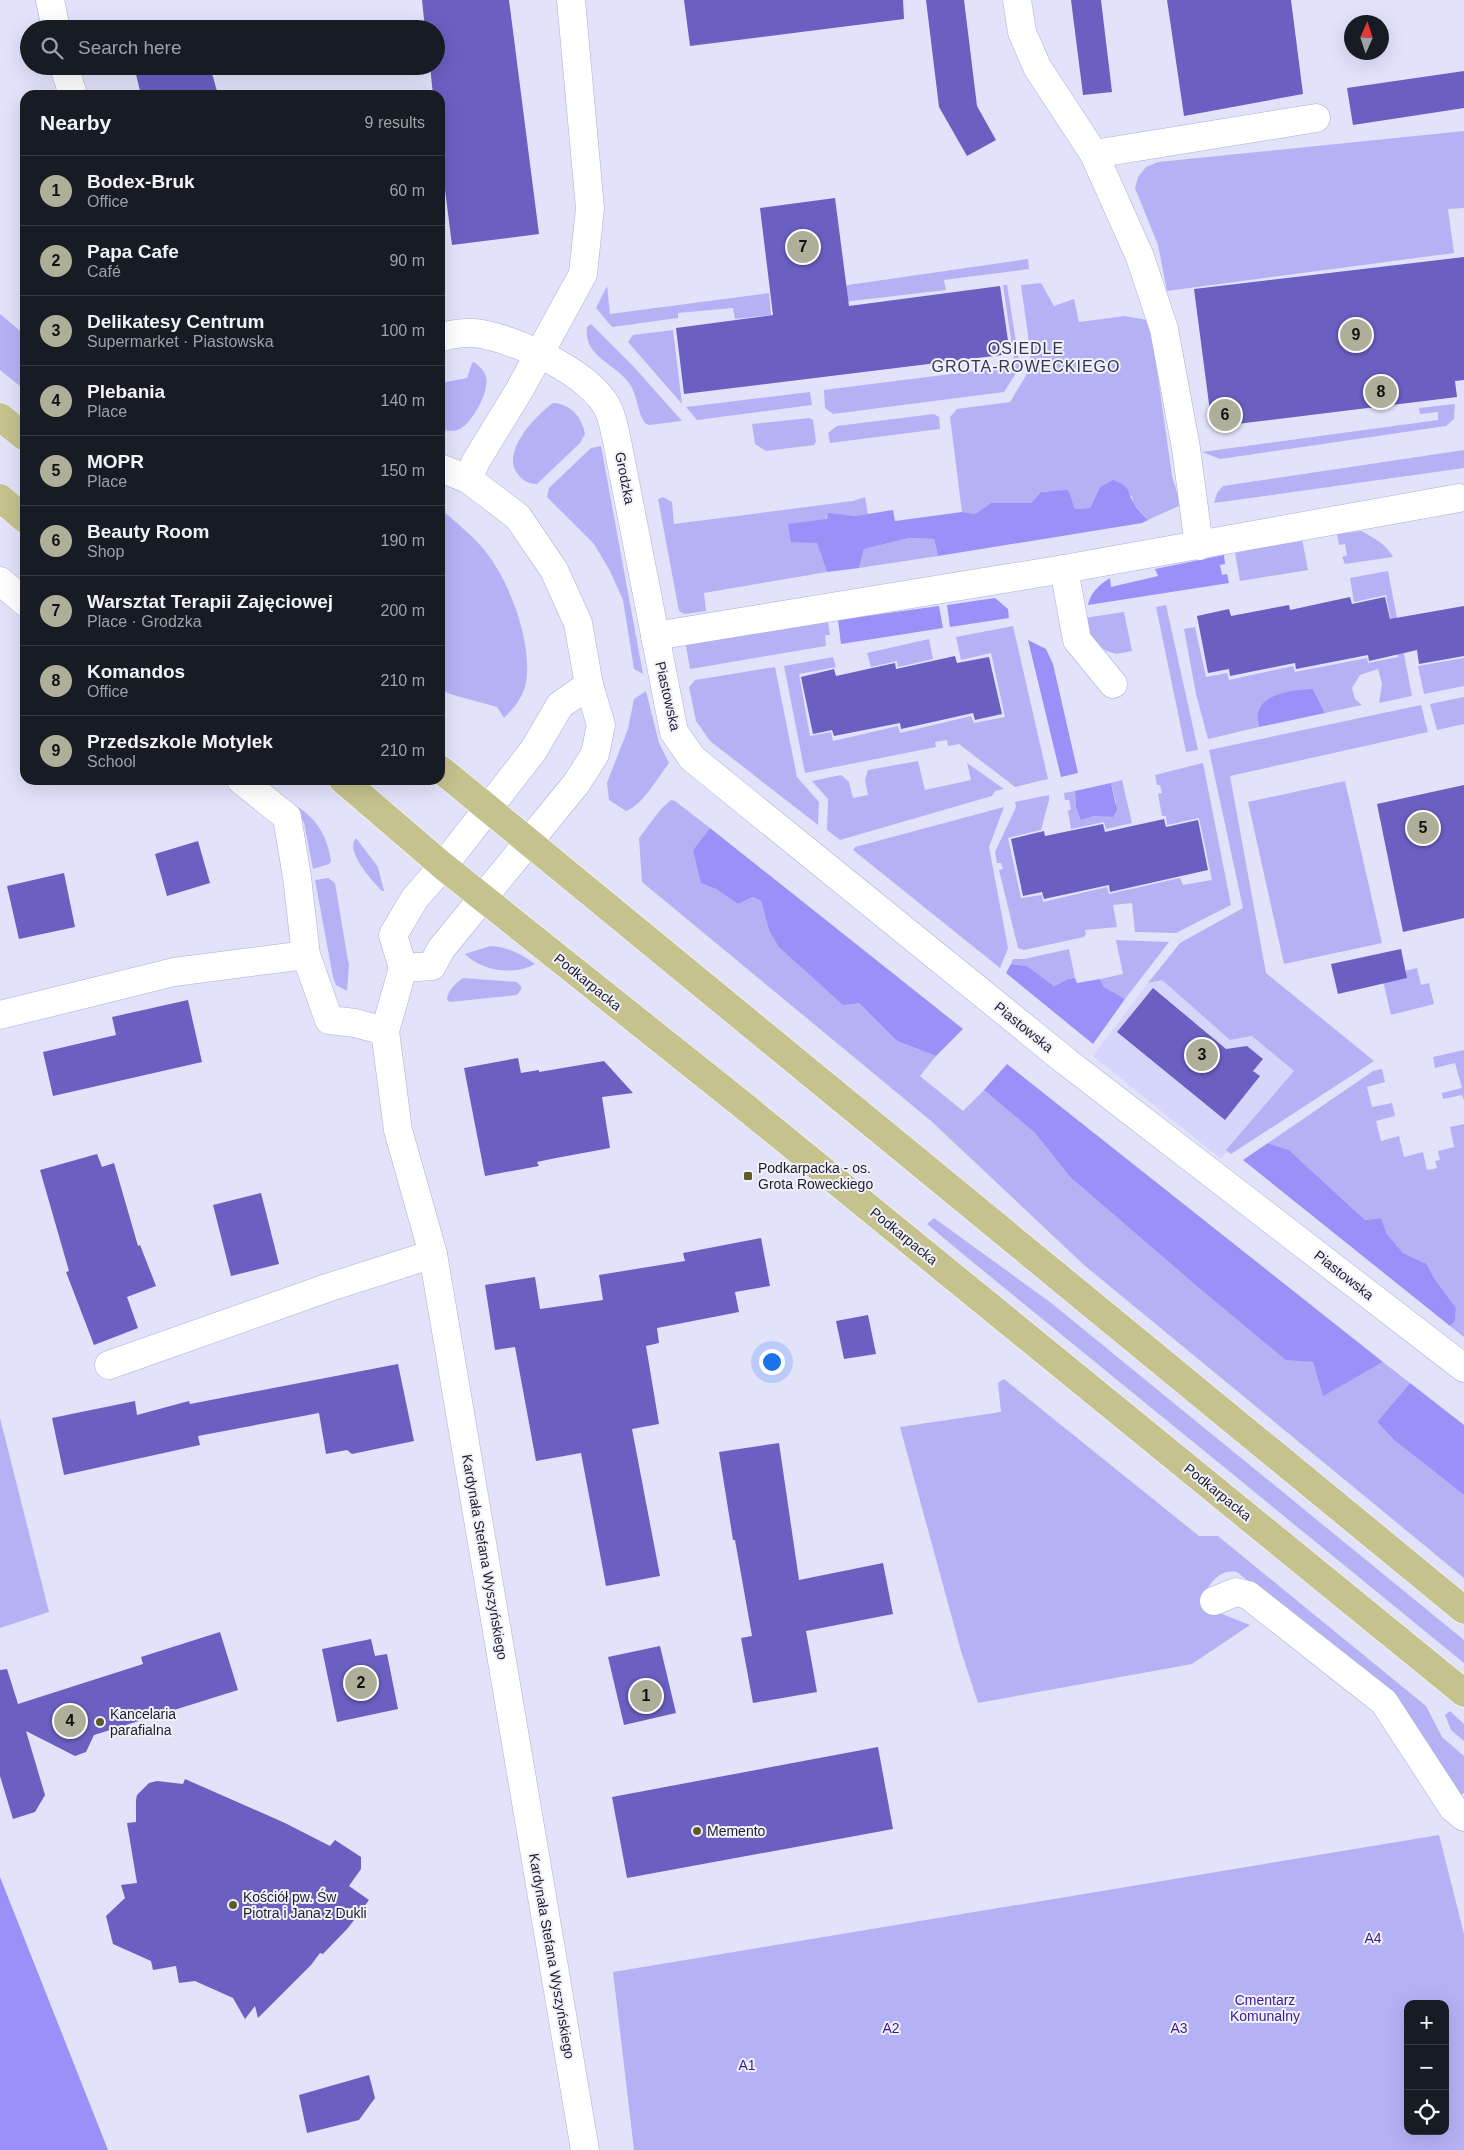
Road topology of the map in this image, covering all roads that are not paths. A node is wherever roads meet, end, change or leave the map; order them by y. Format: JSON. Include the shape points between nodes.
{"nodes":[{"id":1,"x":50,"y":0,"type":"edge"},
{"id":2,"x":570,"y":0,"type":"edge"},
{"id":3,"x":1018,"y":0,"type":"edge"},
{"id":4,"x":54,"y":20,"type":"edge"},
{"id":5,"x":67,"y":75,"type":"edge"},
{"id":6,"x":71,"y":90,"type":"edge"},
{"id":7,"x":1316,"y":118,"type":"dead end"},
{"id":8,"x":1094,"y":154,"type":"junction"},
{"id":9,"x":445,"y":336,"type":"edge"},
{"id":10,"x":539,"y":354,"type":"junction"},
{"id":11,"x":0,"y":417,"type":"edge"},
{"id":12,"x":20,"y":433,"type":"edge"},
{"id":13,"x":445,"y":470,"type":"edge"},
{"id":14,"x":468,"y":479,"type":"junction"},
{"id":15,"x":0,"y":498,"type":"edge"},
{"id":16,"x":1459,"y":498,"type":"dead end"},
{"id":17,"x":20,"y":514,"type":"edge"},
{"id":18,"x":1199,"y":546,"type":"junction"},
{"id":19,"x":1064,"y":569,"type":"junction"},
{"id":20,"x":0,"y":581,"type":"edge"},
{"id":21,"x":20,"y":598,"type":"edge"},
{"id":22,"x":655,"y":636,"type":"junction"},
{"id":23,"x":1113,"y":684,"type":"dead end"},
{"id":24,"x":589,"y":685,"type":"junction"},
{"id":25,"x":445,"y":773,"type":"edge"},
{"id":26,"x":247,"y":785,"type":"edge"},
{"id":27,"x":349,"y":785,"type":"edge"},
{"id":28,"x":488,"y":808,"type":"junction"},
{"id":29,"x":530,"y":842,"type":"junction"},
{"id":30,"x":443,"y":866,"type":"junction"},
{"id":31,"x":482,"y":898,"type":"junction"},
{"id":32,"x":306,"y":955,"type":"junction"},
{"id":33,"x":402,"y":968,"type":"junction"},
{"id":34,"x":0,"y":1015,"type":"edge"},
{"id":35,"x":385,"y":1031,"type":"junction"},
{"id":36,"x":433,"y":1254,"type":"junction"},
{"id":37,"x":109,"y":1365,"type":"dead end"},
{"id":38,"x":1464,"y":1368,"type":"edge"},
{"id":39,"x":1214,"y":1601,"type":"dead end"},
{"id":40,"x":1464,"y":1610,"type":"edge"},
{"id":41,"x":1464,"y":1693,"type":"edge"},
{"id":42,"x":1464,"y":1817,"type":"edge"},
{"id":43,"x":585,"y":2150,"type":"edge"}],
"edges":[{"from":1,"to":4,"type":"street"},
{"from":2,"to":10,"type":"street","via":[[590,208],[584,274]]},
{"from":3,"to":8,"type":"street","via":[[1022,32],[1037,67]]},
{"from":5,"to":6,"type":"street"},
{"from":7,"to":8,"type":"street"},
{"from":8,"to":18,"type":"street","via":[[1140,257],[1164,329],[1186,448]]},
{"from":9,"to":10,"type":"street","name":"Grodzka","via":[[472,333],[491,336]]},
{"from":10,"to":14,"type":"street"},
{"from":10,"to":22,"type":"street","name":"Grodzka","via":[[589,384],[609,410]]},
{"from":11,"to":12,"type":"main road"},
{"from":13,"to":14,"type":"street"},
{"from":14,"to":24,"type":"street","via":[[518,518],[554,570],[578,623]]},
{"from":15,"to":17,"type":"main road"},
{"from":16,"to":18,"type":"street"},
{"from":18,"to":19,"type":"street"},
{"from":19,"to":22,"type":"street"},
{"from":19,"to":23,"type":"street","via":[[1077,640]]},
{"from":20,"to":21,"type":"street"},
{"from":22,"to":38,"type":"street","name":"Piastowska","via":[[674,732],[692,758],[1067,1062]]},
{"from":24,"to":28,"type":"street","via":[[560,705],[538,743]]},
{"from":24,"to":29,"type":"street","via":[[601,725],[594,754],[576,784]]},
{"from":25,"to":28,"type":"main road"},
{"from":26,"to":32,"type":"street","via":[[287,817]]},
{"from":27,"to":30,"type":"main road","name":"Podkarpacka"},
{"from":28,"to":29,"type":"main road"},
{"from":28,"to":30,"type":"street"},
{"from":29,"to":31,"type":"street"},
{"from":29,"to":40,"type":"main road"},
{"from":30,"to":31,"type":"main road","name":"Podkarpacka"},
{"from":30,"to":33,"type":"street","via":[[415,898],[393,935]]},
{"from":31,"to":33,"type":"street","via":[[441,949],[432,966]]},
{"from":31,"to":41,"type":"main road","name":"Podkarpacka","via":[[739,1102]]},
{"from":32,"to":34,"type":"street","via":[[174,972]]},
{"from":32,"to":35,"type":"street","via":[[330,1020]]},
{"from":33,"to":35,"type":"street","name":"Kardynała Stefana Wyszyńskiego"},
{"from":35,"to":36,"type":"street","name":"Kardynała Stefana Wyszyńskiego","via":[[398,1130]]},
{"from":36,"to":37,"type":"street"},
{"from":36,"to":43,"type":"street","name":"Kardynała Stefana Wyszyńskiego"},
{"from":39,"to":42,"type":"street","via":[[1236,1592],[1248,1595],[1384,1702],[1453,1808]]}]}
